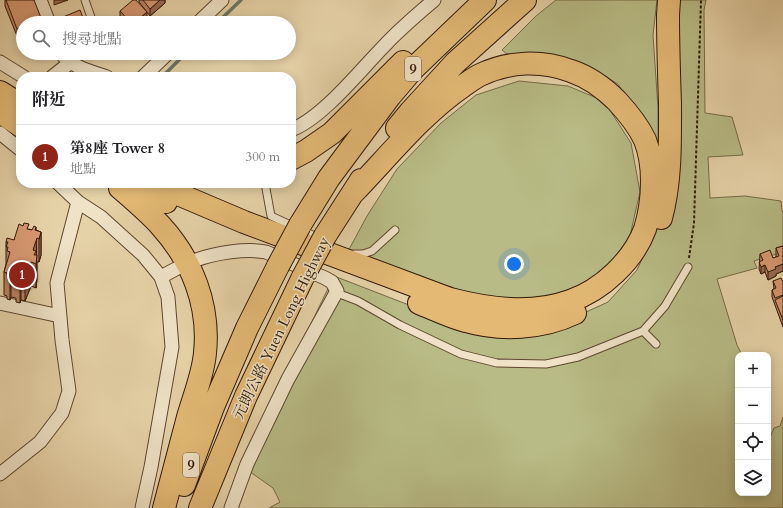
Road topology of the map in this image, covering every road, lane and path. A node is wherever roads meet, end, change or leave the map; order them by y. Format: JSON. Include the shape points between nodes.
{"nodes":[{"id":1,"x":40,"y":0,"type":"edge"},
{"id":2,"x":85,"y":0,"type":"edge"},
{"id":3,"x":222,"y":0,"type":"edge"},
{"id":4,"x":434,"y":0,"type":"edge"},
{"id":5,"x":484,"y":0,"type":"edge"},
{"id":6,"x":525,"y":0,"type":"edge"},
{"id":7,"x":669,"y":0,"type":"edge"},
{"id":8,"x":701,"y":0,"type":"edge"},
{"id":9,"x":46,"y":16,"type":"edge"},
{"id":10,"x":91,"y":16,"type":"edge"},
{"id":11,"x":205,"y":16,"type":"edge"},
{"id":12,"x":161,"y":60,"type":"edge"},
{"id":13,"x":0,"y":62,"type":"edge"},
{"id":14,"x":71,"y":62,"type":"joint"},
{"id":15,"x":16,"y":72,"type":"edge"},
{"id":16,"x":58,"y":72,"type":"edge"},
{"id":17,"x":91,"y":72,"type":"edge"},
{"id":18,"x":148,"y":72,"type":"edge"},
{"id":19,"x":0,"y":92,"type":"edge"},
{"id":20,"x":16,"y":102,"type":"edge"},
{"id":21,"x":0,"y":112,"type":"edge"},
{"id":22,"x":16,"y":123,"type":"edge"},
{"id":23,"x":296,"y":128,"type":"edge"},
{"id":24,"x":0,"y":133,"type":"edge"},
{"id":25,"x":16,"y":146,"type":"edge"},
{"id":26,"x":296,"y":156,"type":"edge"},
{"id":27,"x":63,"y":188,"type":"edge"},
{"id":28,"x":119,"y":188,"type":"edge"},
{"id":29,"x":134,"y":188,"type":"edge"},
{"id":30,"x":164,"y":188,"type":"edge"},
{"id":31,"x":266,"y":188,"type":"edge"},
{"id":32,"x":354,"y":192,"type":"junction"},
{"id":33,"x":78,"y":202,"type":"junction"},
{"id":34,"x":395,"y":230,"type":"dead end"},
{"id":35,"x":329,"y":240,"type":"junction"},
{"id":36,"x":347,"y":251,"type":"dead end"},
{"id":37,"x":196,"y":260,"type":"dead end"},
{"id":38,"x":183,"y":265,"type":"dead end"},
{"id":39,"x":688,"y":267,"type":"joint"},
{"id":40,"x":161,"y":277,"type":"junction"},
{"id":41,"x":337,"y":294,"type":"junction"},
{"id":42,"x":0,"y":303,"type":"edge"},
{"id":43,"x":60,"y":316,"type":"junction"},
{"id":44,"x":643,"y":331,"type":"junction"},
{"id":45,"x":656,"y":344,"type":"dead end"},
{"id":46,"x":0,"y":474,"type":"edge"},
{"id":47,"x":142,"y":508,"type":"edge"},
{"id":48,"x":164,"y":508,"type":"edge"},
{"id":49,"x":175,"y":508,"type":"edge"},
{"id":50,"x":200,"y":508,"type":"edge"},
{"id":51,"x":231,"y":508,"type":"edge"}],
"edges":[{"from":1,"to":9,"type":"street"},
{"from":2,"to":10,"type":"lane"},
{"from":3,"to":11,"type":"street"},
{"from":4,"to":23,"type":"street","via":[[388,42],[326,106]]},
{"from":5,"to":26,"type":"highway","via":[[446,25],[424,44],[332,133]]},
{"from":5,"to":49,"type":"highway","name":"元朗公路 Yuen Long Highway","number":"9","bridge":true,"via":[[413,69],[390,96],[329,178],[300,225],[247,328],[211,412]]},
{"from":6,"to":32,"type":"highway","name":"元朗公路 Yuen Long Highway","number":"9","via":[[455,63],[411,111],[373,159]]},
{"from":7,"to":29,"type":"highway","via":[[669,173],[659,225],[633,270],[609,293],[569,316],[544,324],[518,327],[491,326],[465,321],[280,250]]},
{"from":8,"to":39,"type":"path","via":[[694,223]]},
{"from":12,"to":18,"type":"street"},
{"from":13,"to":15,"type":"street"},
{"from":14,"to":16,"type":"street"},
{"from":14,"to":17,"type":"street"},
{"from":19,"to":20,"type":"highway"},
{"from":21,"to":22,"type":"highway"},
{"from":24,"to":25,"type":"street"},
{"from":27,"to":33,"type":"street"},
{"from":28,"to":48,"type":"highway","via":[[159,224],[177,246],[198,289],[205,316],[206,344],[201,375]]},
{"from":30,"to":32,"type":"highway","via":[[244,222],[450,299],[496,308],[531,309],[549,307],[578,298],[601,284],[624,263],[642,236],[647,220],[652,195],[651,163],[644,139],[635,122],[606,90],[583,75],[559,66],[518,64],[496,68],[479,75],[448,97],[422,120]]},
{"from":31,"to":35,"type":"lane","via":[[272,216]]},
{"from":32,"to":35,"type":"highway","name":"元朗公路 Yuen Long Highway","number":"9"},
{"from":33,"to":40,"type":"street","via":[[101,217],[143,255]]},
{"from":33,"to":43,"type":"street","via":[[58,284]]},
{"from":34,"to":36,"type":"lane","via":[[364,254]]},
{"from":35,"to":50,"type":"highway","name":"元朗公路 Yuen Long Highway","number":"9","bridge":true,"via":[[303,277],[246,396]]},
{"from":37,"to":41,"type":"street","via":[[206,256],[258,250],[329,279],[334,284]]},
{"from":38,"to":40,"type":"street"},
{"from":39,"to":44,"type":"lane","via":[[665,306]]},
{"from":40,"to":47,"type":"street","via":[[168,296],[172,347]]},
{"from":41,"to":44,"type":"lane","via":[[358,301],[400,325],[461,354],[497,363],[552,363],[578,357]]},
{"from":41,"to":51,"type":"street","via":[[288,379],[247,464]]},
{"from":42,"to":43,"type":"street"},
{"from":43,"to":46,"type":"street","via":[[69,391],[62,413],[40,442]]},
{"from":44,"to":45,"type":"lane"}]}
